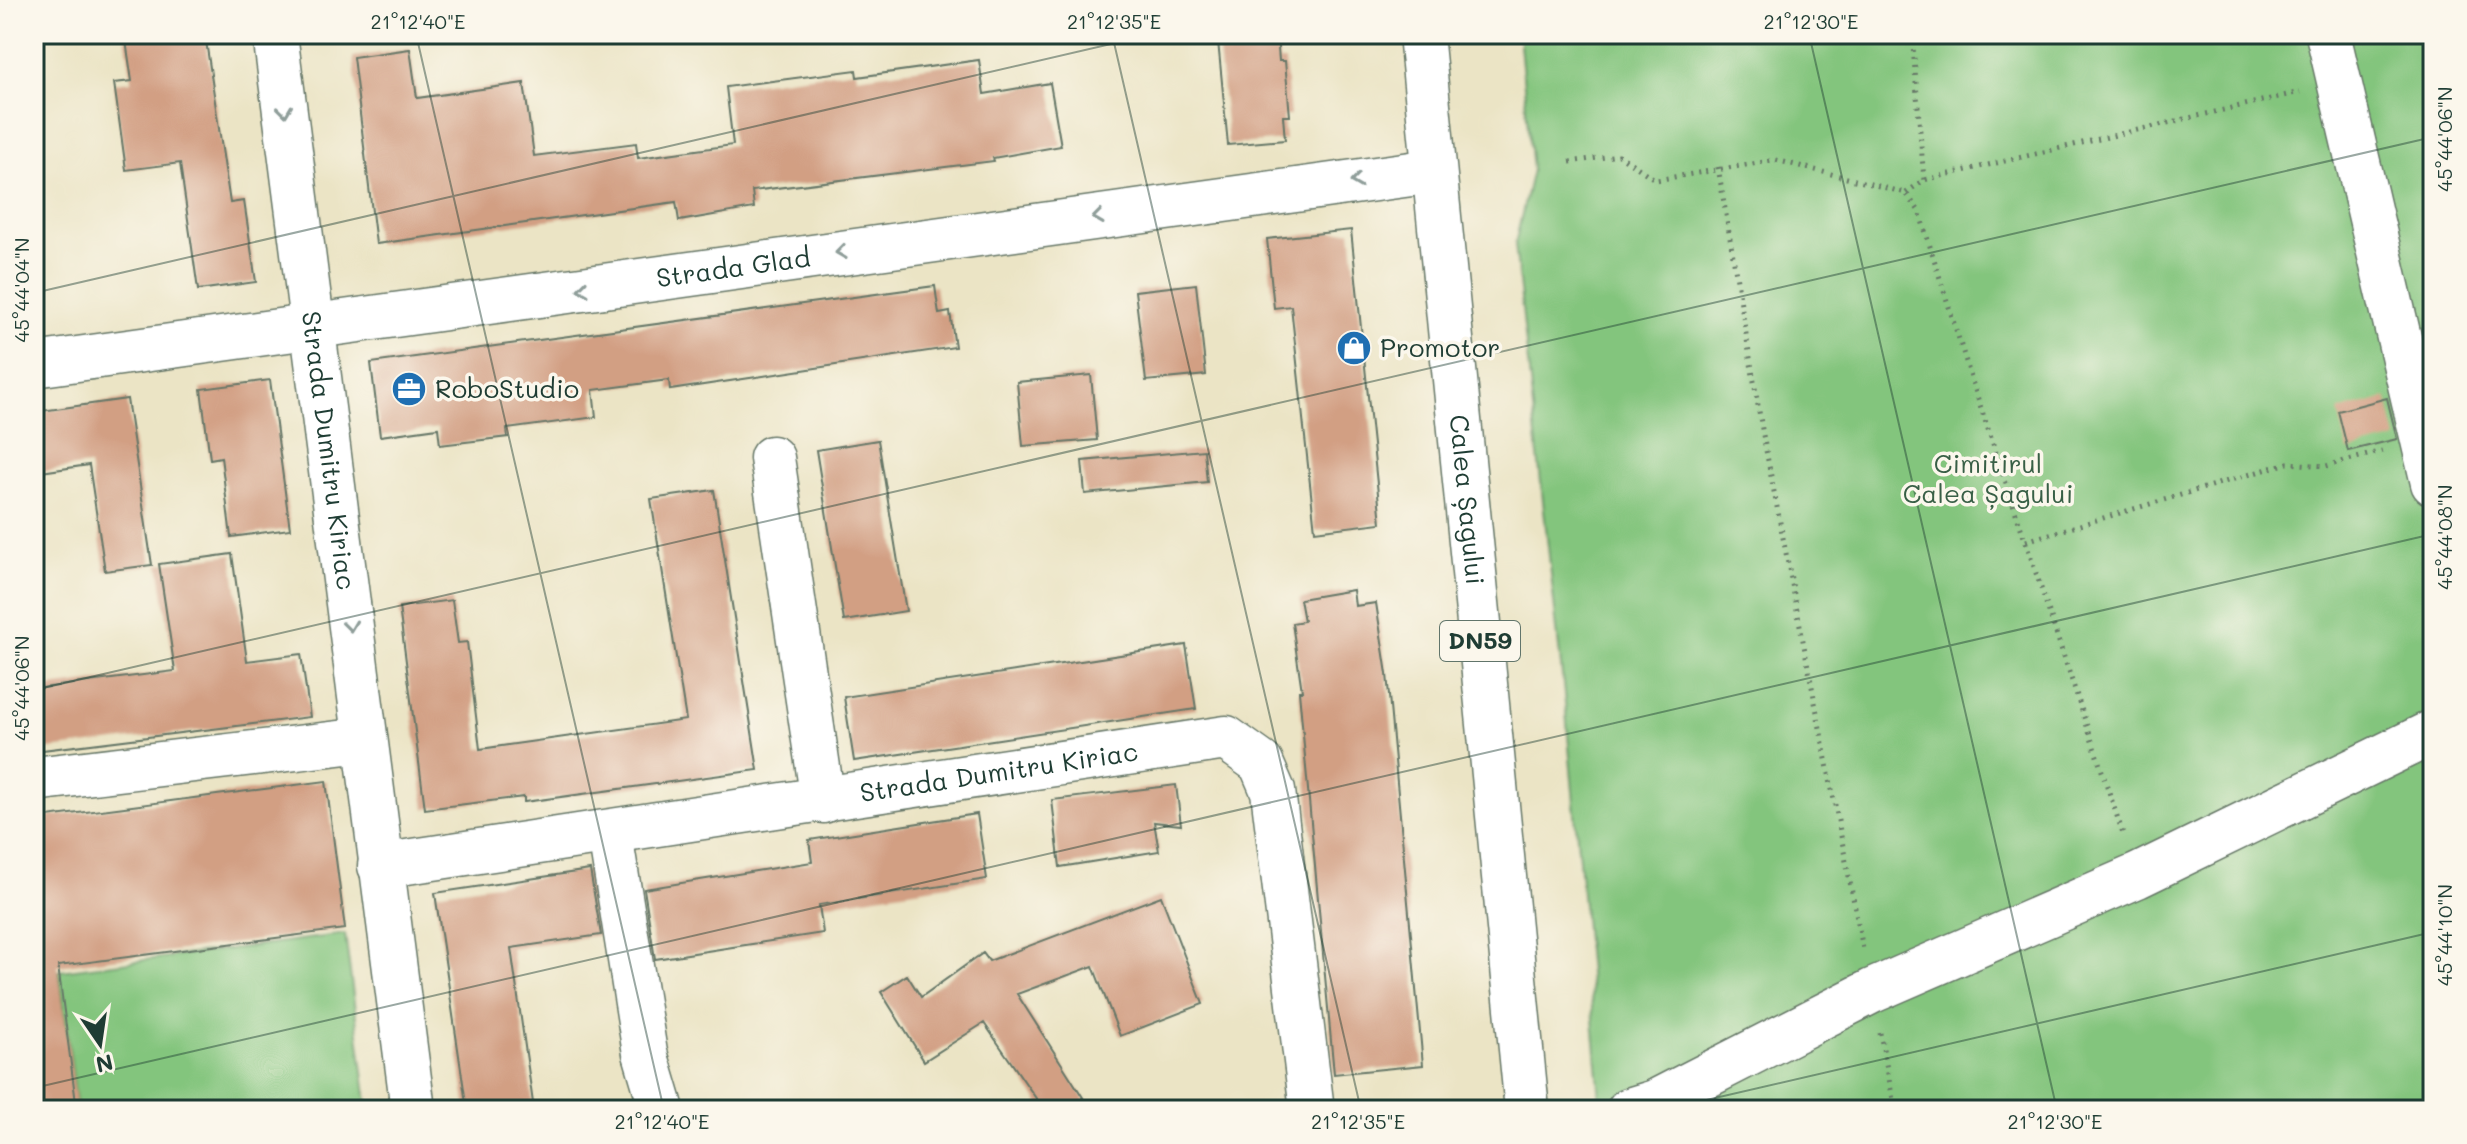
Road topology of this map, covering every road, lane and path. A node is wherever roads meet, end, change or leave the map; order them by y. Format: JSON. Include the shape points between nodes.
{"nodes":[{"id":1,"x":275,"y":34,"type":"edge"},
{"id":2,"x":1421,"y":34,"type":"edge"},
{"id":3,"x":1912,"y":34,"type":"edge"},
{"id":4,"x":2328,"y":34,"type":"edge"},
{"id":5,"x":2340,"y":82,"type":"junction"},
{"id":6,"x":1570,"y":162,"type":"dead end"},
{"id":7,"x":1718,"y":167,"type":"junction"},
{"id":8,"x":1433,"y":171,"type":"junction"},
{"id":9,"x":1924,"y":180,"type":"junction"},
{"id":10,"x":1906,"y":193,"type":"junction"},
{"id":11,"x":313,"y":326,"type":"junction"},
{"id":12,"x":34,"y":365,"type":"edge"},
{"id":13,"x":2423,"y":440,"type":"junction"},
{"id":14,"x":772,"y":458,"type":"dead end"},
{"id":15,"x":2433,"y":483,"type":"edge"},
{"id":16,"x":2026,"y":541,"type":"junction"},
{"id":17,"x":2433,"y":732,"type":"edge"},
{"id":18,"x":364,"y":740,"type":"junction"},
{"id":19,"x":34,"y":779,"type":"edge"},
{"id":20,"x":823,"y":801,"type":"junction"},
{"id":21,"x":610,"y":834,"type":"junction"},
{"id":22,"x":380,"y":866,"type":"junction"},
{"id":23,"x":2137,"y":876,"type":"junction"},
{"id":24,"x":1872,"y":991,"type":"junction"},
{"id":25,"x":413,"y":1110,"type":"edge"},
{"id":26,"x":662,"y":1110,"type":"edge"},
{"id":27,"x":1312,"y":1110,"type":"edge"},
{"id":28,"x":1527,"y":1110,"type":"edge"},
{"id":29,"x":1629,"y":1110,"type":"edge"},
{"id":30,"x":1895,"y":1110,"type":"edge"}],
"edges":[{"from":1,"to":11,"type":"street","name":"Strada Dumitru Kiriac","one_way":true},
{"from":2,"to":8,"type":"street","name":"Calea Șagului","number":"DN59"},
{"from":3,"to":9,"type":"path"},
{"from":4,"to":5,"type":"street"},
{"from":5,"to":9,"type":"path"},
{"from":5,"to":13,"type":"street"},
{"from":6,"to":7,"type":"path","via":[[1619,155],[1656,180]]},
{"from":7,"to":10,"type":"path","via":[[1776,160]]},
{"from":7,"to":24,"type":"path","via":[[1763,435]]},
{"from":8,"to":11,"type":"street","name":"Strada Glad","one_way":true},
{"from":8,"to":28,"type":"street","name":"Calea Șagului","number":"DN59"},
{"from":9,"to":10,"type":"path"},
{"from":10,"to":16,"type":"path","via":[[1919,211]]},
{"from":11,"to":12,"type":"street","name":"Strada Glad"},
{"from":11,"to":18,"type":"street","name":"Strada Dumitru Kiriac","one_way":true},
{"from":13,"to":15,"type":"street"},
{"from":13,"to":16,"type":"path","via":[[2326,466],[2288,463]]},
{"from":14,"to":20,"type":"street"},
{"from":16,"to":23,"type":"path"},
{"from":17,"to":23,"type":"street"},
{"from":18,"to":19,"type":"street"},
{"from":18,"to":22,"type":"street","name":"Strada Dumitru Kiriac"},
{"from":20,"to":21,"type":"street","name":"Strada Dumitru Kiriac"},
{"from":20,"to":27,"type":"street","name":"Strada Dumitru Kiriac","via":[[1226,738],[1261,763],[1273,791]]},
{"from":21,"to":22,"type":"street","name":"Strada Dumitru Kiriac"},
{"from":21,"to":26,"type":"street","via":[[645,1053]]},
{"from":22,"to":25,"type":"street","name":"Strada Dumitru Kiriac"},
{"from":23,"to":24,"type":"street"},
{"from":24,"to":29,"type":"street","via":[[1655,1102]]},
{"from":24,"to":30,"type":"path"}]}
